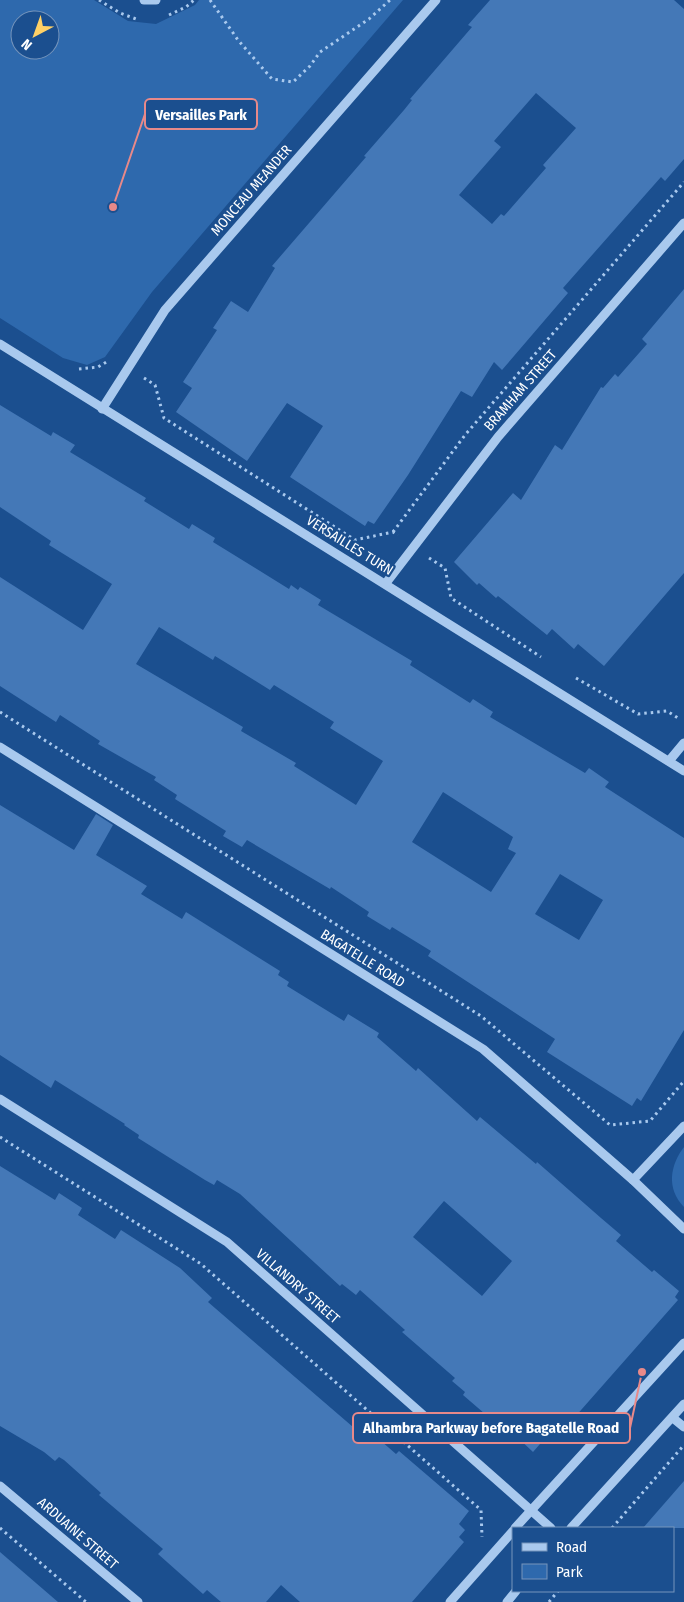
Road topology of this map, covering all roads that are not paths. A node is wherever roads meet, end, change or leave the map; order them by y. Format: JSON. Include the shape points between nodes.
{"nodes":[{"id":1,"x":144,"y":0,"type":"edge"},
{"id":2,"x":156,"y":0,"type":"edge"},
{"id":3,"x":436,"y":0,"type":"edge"},
{"id":4,"x":684,"y":223,"type":"edge"},
{"id":5,"x":0,"y":344,"type":"edge"},
{"id":6,"x":102,"y":409,"type":"junction"},
{"id":7,"x":386,"y":583,"type":"junction"},
{"id":8,"x":684,"y":743,"type":"edge"},
{"id":9,"x":0,"y":747,"type":"edge"},
{"id":10,"x":669,"y":761,"type":"junction"},
{"id":11,"x":684,"y":771,"type":"edge"},
{"id":12,"x":0,"y":1099,"type":"edge"},
{"id":13,"x":684,"y":1126,"type":"edge"},
{"id":14,"x":633,"y":1180,"type":"junction"},
{"id":15,"x":684,"y":1229,"type":"edge"},
{"id":16,"x":684,"y":1343,"type":"edge"},
{"id":17,"x":684,"y":1404,"type":"edge"},
{"id":18,"x":673,"y":1418,"type":"junction"},
{"id":19,"x":684,"y":1427,"type":"edge"},
{"id":20,"x":0,"y":1486,"type":"edge"},
{"id":21,"x":531,"y":1510,"type":"junction"},
{"id":22,"x":517,"y":1527,"type":"edge"},
{"id":23,"x":551,"y":1527,"type":"edge"},
{"id":24,"x":572,"y":1527,"type":"edge"},
{"id":25,"x":512,"y":1532,"type":"edge"},
{"id":26,"x":515,"y":1592,"type":"edge"},
{"id":27,"x":138,"y":1602,"type":"edge"},
{"id":28,"x":450,"y":1602,"type":"edge"},
{"id":29,"x":507,"y":1602,"type":"edge"}],
"edges":[{"from":1,"to":2,"type":"street"},
{"from":3,"to":6,"type":"street","name":"MONCEAU MEANDER","via":[[164,310]]},
{"from":4,"to":7,"type":"street","name":"BRAMHAM STREET","via":[[498,437]]},
{"from":5,"to":6,"type":"street","name":"VERSAILLES TURN"},
{"from":6,"to":7,"type":"street","name":"VERSAILLES TURN"},
{"from":7,"to":10,"type":"street","name":"VERSAILLES TURN"},
{"from":8,"to":10,"type":"street"},
{"from":9,"to":14,"type":"street","name":"BAGATELLE ROAD","via":[[483,1049]]},
{"from":10,"to":11,"type":"street","name":"VERSAILLES TURN"},
{"from":12,"to":21,"type":"street","name":"VILLANDRY STREET","via":[[227,1242]]},
{"from":13,"to":14,"type":"street"},
{"from":14,"to":15,"type":"street","name":"BAGATELLE ROAD"},
{"from":16,"to":21,"type":"street"},
{"from":17,"to":18,"type":"street"},
{"from":18,"to":19,"type":"street"},
{"from":18,"to":24,"type":"street"},
{"from":20,"to":27,"type":"street","name":"ARDUAINE STREET"},
{"from":21,"to":22,"type":"street"},
{"from":21,"to":23,"type":"street","name":"VILLANDRY STREET"},
{"from":25,"to":28,"type":"street"},
{"from":26,"to":29,"type":"street"}]}
